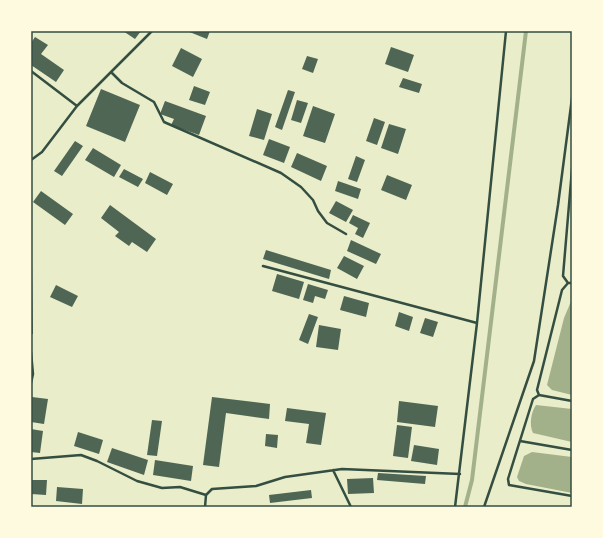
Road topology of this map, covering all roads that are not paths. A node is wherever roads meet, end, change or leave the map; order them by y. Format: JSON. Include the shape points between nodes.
{"nodes":[{"id":1,"x":152,"y":31,"type":"edge"},
{"id":2,"x":506,"y":31,"type":"edge"},
{"id":3,"x":31,"y":71,"type":"edge"},
{"id":4,"x":111,"y":72,"type":"junction"},
{"id":5,"x":77,"y":106,"type":"junction"},
{"id":6,"x":31,"y":160,"type":"edge"},
{"id":7,"x":346,"y":234,"type":"dead end"},
{"id":8,"x":263,"y":266,"type":"dead end"},
{"id":9,"x":476,"y":322,"type":"junction"},
{"id":10,"x":31,"y":352,"type":"edge"},
{"id":11,"x":31,"y":383,"type":"edge"},
{"id":12,"x":31,"y":459,"type":"edge"},
{"id":13,"x":333,"y":470,"type":"junction"},
{"id":14,"x":460,"y":474,"type":"junction"},
{"id":15,"x":206,"y":495,"type":"junction"},
{"id":16,"x":205,"y":507,"type":"edge"},
{"id":17,"x":351,"y":507,"type":"edge"},
{"id":18,"x":455,"y":507,"type":"edge"}],
"edges":[{"from":1,"to":4,"type":"lane"},
{"from":2,"to":9,"type":"lane"},
{"from":3,"to":5,"type":"lane"},
{"from":4,"to":5,"type":"lane"},
{"from":4,"to":7,"type":"lane","via":[[122,84],[154,102],[164,122],[281,173],[301,187],[313,200],[327,223]]},
{"from":5,"to":6,"type":"lane","via":[[42,152]]},
{"from":8,"to":9,"type":"lane"},
{"from":9,"to":14,"type":"lane"},
{"from":10,"to":11,"type":"lane"},
{"from":12,"to":15,"type":"lane","via":[[81,455],[137,482],[162,488],[180,487]]},
{"from":13,"to":14,"type":"lane"},
{"from":13,"to":15,"type":"lane","via":[[285,477],[256,486],[212,489]]},
{"from":13,"to":17,"type":"lane"},
{"from":14,"to":18,"type":"lane"},
{"from":15,"to":16,"type":"lane"}]}
